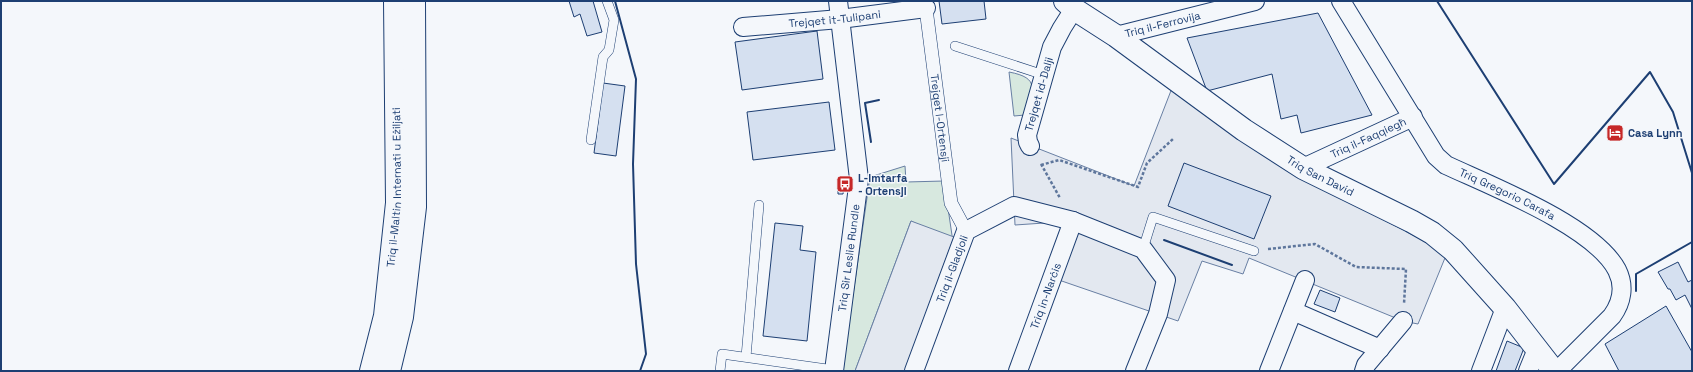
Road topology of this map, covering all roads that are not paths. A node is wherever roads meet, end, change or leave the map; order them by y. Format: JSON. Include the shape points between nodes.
{"nodes":[{"id":1,"x":395,"y":1,"type":"edge"},
{"id":2,"x":414,"y":1,"type":"edge"},
{"id":3,"x":607,"y":1,"type":"edge"},
{"id":4,"x":838,"y":1,"type":"edge"},
{"id":5,"x":1255,"y":1,"type":"edge"},
{"id":6,"x":1341,"y":1,"type":"edge"},
{"id":7,"x":925,"y":4,"type":"edge"},
{"id":8,"x":1069,"y":5,"type":"edge"},
{"id":9,"x":840,"y":19,"type":"junction"},
{"id":10,"x":743,"y":27,"type":"dead end"},
{"id":11,"x":1116,"y":36,"type":"junction"},
{"id":12,"x":955,"y":46,"type":"dead end"},
{"id":13,"x":1044,"y":75,"type":"junction"},
{"id":14,"x":1413,"y":117,"type":"junction"},
{"id":15,"x":591,"y":140,"type":"dead end"},
{"id":16,"x":1030,"y":146,"type":"road end"},
{"id":17,"x":1303,"y":168,"type":"junction"},
{"id":18,"x":759,"y":205,"type":"dead end"},
{"id":19,"x":1073,"y":221,"type":"junction"},
{"id":20,"x":966,"y":231,"type":"junction"},
{"id":21,"x":1143,"y":249,"type":"junction"},
{"id":22,"x":1254,"y":251,"type":"road end"},
{"id":23,"x":1306,"y":280,"type":"dead end"},
{"id":24,"x":1505,"y":308,"type":"junction"},
{"id":25,"x":1293,"y":311,"type":"junction"},
{"id":26,"x":1403,"y":321,"type":"road end"},
{"id":27,"x":1380,"y":349,"type":"junction"},
{"id":28,"x":1537,"y":349,"type":"junction"},
{"id":29,"x":746,"y":357,"type":"junction"},
{"id":30,"x":1371,"y":369,"type":"edge"},
{"id":31,"x":372,"y":371,"type":"edge"},
{"id":32,"x":389,"y":371,"type":"edge"},
{"id":33,"x":720,"y":371,"type":"edge"},
{"id":34,"x":834,"y":371,"type":"edge"},
{"id":35,"x":914,"y":371,"type":"edge"},
{"id":36,"x":1018,"y":371,"type":"edge"},
{"id":37,"x":1135,"y":371,"type":"edge"},
{"id":38,"x":1269,"y":371,"type":"edge"},
{"id":39,"x":1481,"y":371,"type":"edge"},
{"id":40,"x":1528,"y":371,"type":"edge"},
{"id":41,"x":1556,"y":371,"type":"edge"}],
"edges":[{"from":1,"to":31,"type":"main road","name":"Triq il-Maltin Internati u Eżiljati","via":[[396,203],[385,316]]},
{"from":2,"to":32,"type":"main road","name":"Triq il-Maltin Internati u Eżiljati","via":[[415,207],[402,317]]},
{"from":3,"to":15,"type":"lane","via":[[614,20],[609,50],[603,57]]},
{"from":4,"to":9,"type":"street","name":"Triq Sir Leslie Rundle"},
{"from":5,"to":11,"type":"street","name":"Triq il-Ferrovija"},
{"from":6,"to":14,"type":"street","name":"Triq Gregorio Carafa"},
{"from":7,"to":9,"type":"street","name":"Trejqet it-Tulipani"},
{"from":7,"to":20,"type":"street","name":"Trejqet l-Ortensji","via":[[951,203]]},
{"from":8,"to":11,"type":"main road","name":"Triq San David"},
{"from":8,"to":13,"type":"street","name":"Trejqet id-Dalji"},
{"from":9,"to":10,"type":"street","name":"Trejqet it-Tulipani"},
{"from":9,"to":34,"type":"street","name":"Triq Sir Leslie Rundle","via":[[859,179]]},
{"from":11,"to":17,"type":"main road","name":"Triq San David","via":[[1244,130]]},
{"from":12,"to":13,"type":"lane"},
{"from":13,"to":16,"type":"street","name":"Trejqet id-Dalji","via":[[1027,135]]},
{"from":14,"to":17,"type":"street","name":"Triq il-Faqqiegħ"},
{"from":14,"to":41,"type":"street","name":"Triq Gregorio Carafa","via":[[1436,156],[1446,165],[1558,218],[1598,248],[1617,270],[1622,290],[1619,306]]},
{"from":17,"to":24,"type":"main road","name":"Triq San David","via":[[1432,233],[1453,250]]},
{"from":18,"to":29,"type":"lane"},
{"from":19,"to":20,"type":"street","name":"Triq il-Gladjoli","via":[[1014,206]]},
{"from":19,"to":21,"type":"street","name":"Triq il-Gladjoli"},
{"from":19,"to":36,"type":"street","name":"Triq in-Narċis"},
{"from":20,"to":35,"type":"street","name":"Triq il-Gladjoli"},
{"from":21,"to":22,"type":"lane","via":[[1153,217]]},
{"from":21,"to":37,"type":"street","via":[[1166,280],[1158,314]]},
{"from":23,"to":25,"type":"street"},
{"from":24,"to":28,"type":"main road","name":"Triq San David"},
{"from":24,"to":39,"type":"street"},
{"from":25,"to":27,"type":"street"},
{"from":25,"to":38,"type":"street"},
{"from":26,"to":27,"type":"street"},
{"from":27,"to":30,"type":"street"},
{"from":28,"to":40,"type":"street"},
{"from":28,"to":41,"type":"main road","name":"Triq San David"},
{"from":29,"to":33,"type":"lane","via":[[722,354]]},
{"from":29,"to":34,"type":"lane"}]}
